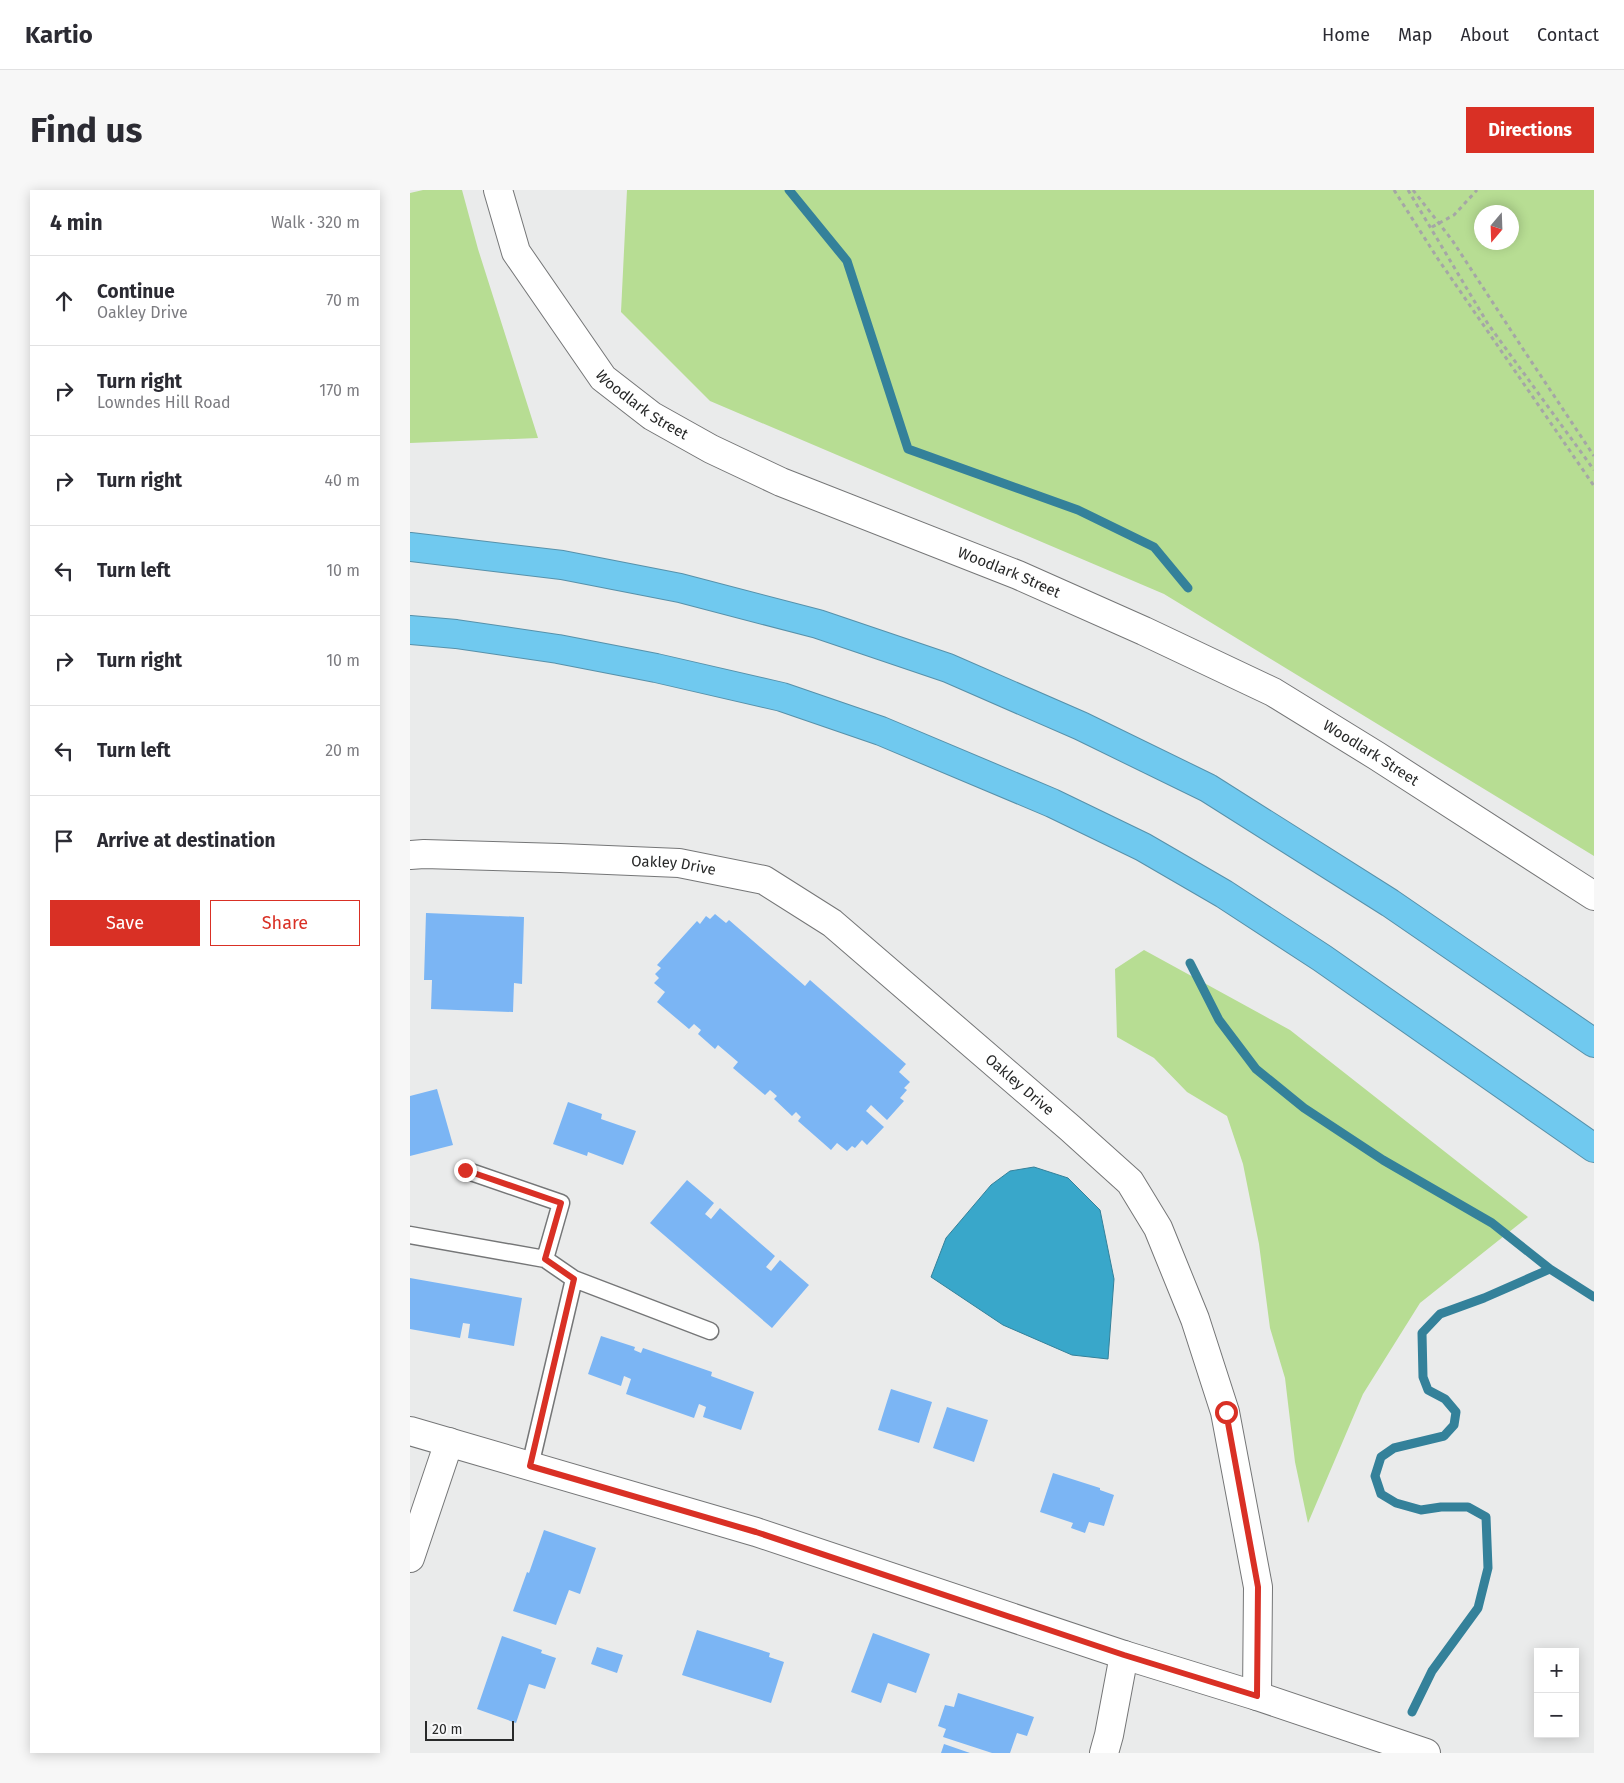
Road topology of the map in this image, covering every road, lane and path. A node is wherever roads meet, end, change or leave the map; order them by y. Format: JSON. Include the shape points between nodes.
{"nodes":[{"id":1,"x":498,"y":190,"type":"edge"},
{"id":2,"x":1394,"y":190,"type":"edge"},
{"id":3,"x":1408,"y":190,"type":"edge"},
{"id":4,"x":1414,"y":190,"type":"edge"},
{"id":5,"x":1477,"y":190,"type":"edge"},
{"id":6,"x":1440,"y":223,"type":"junction"},
{"id":7,"x":1431,"y":228,"type":"junction"},
{"id":8,"x":1594,"y":456,"type":"edge"},
{"id":9,"x":1594,"y":470,"type":"edge"},
{"id":10,"x":1594,"y":486,"type":"edge"},
{"id":11,"x":410,"y":547,"type":"edge"},
{"id":12,"x":410,"y":630,"type":"edge"},
{"id":13,"x":410,"y":856,"type":"edge"},
{"id":14,"x":1594,"y":896,"type":"edge"},
{"id":15,"x":1594,"y":1043,"type":"edge"},
{"id":16,"x":1594,"y":1148,"type":"edge"},
{"id":17,"x":465,"y":1170,"type":"dead end"},
{"id":18,"x":410,"y":1235,"type":"edge"},
{"id":19,"x":545,"y":1259,"type":"junction"},
{"id":20,"x":574,"y":1279,"type":"junction"},
{"id":21,"x":710,"y":1332,"type":"dead end"},
{"id":22,"x":410,"y":1431,"type":"edge"},
{"id":23,"x":449,"y":1442,"type":"junction"},
{"id":24,"x":530,"y":1466,"type":"junction"},
{"id":25,"x":410,"y":1558,"type":"edge"},
{"id":26,"x":1124,"y":1655,"type":"junction"},
{"id":27,"x":1257,"y":1696,"type":"junction"},
{"id":28,"x":1104,"y":1753,"type":"edge"},
{"id":29,"x":1426,"y":1753,"type":"edge"}],
"edges":[{"from":1,"to":14,"type":"street","name":"Woodlark Street","via":[[516,252],[603,378],[652,416],[711,450],[781,482],[1018,575],[1273,692]]},
{"from":2,"to":10,"type":"path"},
{"from":3,"to":7,"type":"path"},
{"from":4,"to":6,"type":"path"},
{"from":5,"to":6,"type":"path","via":[[1454,215]]},
{"from":6,"to":7,"type":"path"},
{"from":6,"to":8,"type":"path"},
{"from":7,"to":9,"type":"path","via":[[1488,324]]},
{"from":11,"to":15,"type":"highway","via":[[562,564],[680,588],[818,624],[948,668],[1081,726],[1208,788],[1390,903]]},
{"from":12,"to":16,"type":"highway","via":[[558,649],[782,697],[881,731],[1052,803],[1143,847],[1240,905],[1322,958]]},
{"from":13,"to":27,"type":"street","name":"Oakley Drive","via":[[679,863],[764,880],[832,922],[1130,1182],[1158,1228],[1195,1319],[1226,1412],[1258,1587]]},
{"from":17,"to":19,"type":"lane","via":[[561,1203]]},
{"from":18,"to":19,"type":"lane"},
{"from":19,"to":20,"type":"lane"},
{"from":20,"to":21,"type":"lane"},
{"from":20,"to":24,"type":"lane"},
{"from":22,"to":23,"type":"street"},
{"from":23,"to":24,"type":"street"},
{"from":23,"to":25,"type":"street"},
{"from":24,"to":26,"type":"street","via":[[756,1532]]},
{"from":26,"to":27,"type":"street"},
{"from":26,"to":28,"type":"street"},
{"from":27,"to":29,"type":"street"}]}
